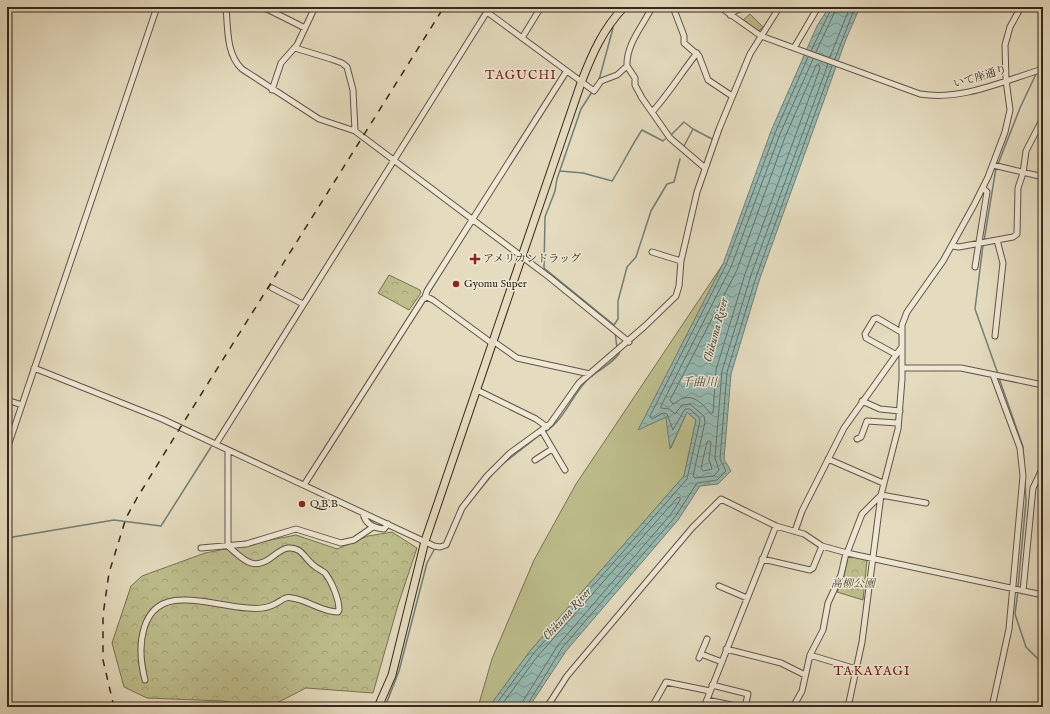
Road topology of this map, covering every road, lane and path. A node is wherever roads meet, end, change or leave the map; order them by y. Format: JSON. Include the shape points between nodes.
{"nodes":[{"id":1,"x":157,"y":7,"type":"edge"},
{"id":2,"x":226,"y":7,"type":"edge"},
{"id":3,"x":263,"y":7,"type":"edge"},
{"id":4,"x":315,"y":7,"type":"edge"},
{"id":5,"x":541,"y":7,"type":"edge"},
{"id":6,"x":624,"y":7,"type":"edge"},
{"id":7,"x":652,"y":7,"type":"edge"},
{"id":8,"x":673,"y":7,"type":"edge"},
{"id":9,"x":720,"y":7,"type":"edge"},
{"id":10,"x":745,"y":7,"type":"edge"},
{"id":11,"x":778,"y":7,"type":"edge"},
{"id":12,"x":818,"y":7,"type":"edge"},
{"id":13,"x":1021,"y":7,"type":"edge"},
{"id":14,"x":488,"y":9,"type":"edge"},
{"id":15,"x":730,"y":15,"type":"junction"},
{"id":16,"x":305,"y":28,"type":"junction"},
{"id":17,"x":761,"y":36,"type":"junction"},
{"id":18,"x":522,"y":38,"type":"junction"},
{"id":19,"x":295,"y":48,"type":"junction"},
{"id":20,"x":796,"y":49,"type":"junction"},
{"id":21,"x":697,"y":53,"type":"junction"},
{"id":22,"x":627,"y":66,"type":"junction"},
{"id":23,"x":1043,"y":68,"type":"edge"},
{"id":24,"x":566,"y":72,"type":"junction"},
{"id":25,"x":1006,"y":80,"type":"junction"},
{"id":26,"x":581,"y":83,"type":"junction"},
{"id":27,"x":272,"y":90,"type":"junction"},
{"id":28,"x":732,"y":96,"type":"junction"},
{"id":29,"x":653,"y":111,"type":"junction"},
{"id":30,"x":1043,"y":118,"type":"edge"},
{"id":31,"x":355,"y":131,"type":"junction"},
{"id":32,"x":394,"y":160,"type":"junction"},
{"id":33,"x":996,"y":166,"type":"junction"},
{"id":34,"x":705,"y":168,"type":"junction"},
{"id":35,"x":1023,"y":173,"type":"junction"},
{"id":36,"x":1043,"y":177,"type":"edge"},
{"id":37,"x":983,"y":188,"type":"junction"},
{"id":38,"x":473,"y":219,"type":"junction"},
{"id":39,"x":997,"y":240,"type":"junction"},
{"id":40,"x":982,"y":242,"type":"junction"},
{"id":41,"x":952,"y":246,"type":"junction"},
{"id":42,"x":652,"y":252,"type":"dead end"},
{"id":43,"x":522,"y":256,"type":"junction"},
{"id":44,"x":682,"y":261,"type":"junction"},
{"id":45,"x":975,"y":267,"type":"dead end"},
{"id":46,"x":272,"y":288,"type":"dead end"},
{"id":47,"x":425,"y":297,"type":"junction"},
{"id":48,"x":302,"y":303,"type":"junction"},
{"id":49,"x":901,"y":332,"type":"junction"},
{"id":50,"x":995,"y":336,"type":"dead end"},
{"id":51,"x":629,"y":342,"type":"junction"},
{"id":52,"x":493,"y":343,"type":"junction"},
{"id":53,"x":901,"y":348,"type":"junction"},
{"id":54,"x":895,"y":354,"type":"junction"},
{"id":55,"x":34,"y":368,"type":"junction"},
{"id":56,"x":902,"y":368,"type":"junction"},
{"id":57,"x":590,"y":374,"type":"junction"},
{"id":58,"x":996,"y":376,"type":"junction"},
{"id":59,"x":1043,"y":385,"type":"edge"},
{"id":60,"x":477,"y":390,"type":"junction"},
{"id":61,"x":7,"y":400,"type":"edge"},
{"id":62,"x":862,"y":401,"type":"junction"},
{"id":63,"x":22,"y":405,"type":"junction"},
{"id":64,"x":900,"y":411,"type":"junction"},
{"id":65,"x":898,"y":423,"type":"junction"},
{"id":66,"x":547,"y":427,"type":"junction"},
{"id":67,"x":542,"y":430,"type":"junction"},
{"id":68,"x":857,"y":439,"type":"dead end"},
{"id":69,"x":216,"y":444,"type":"junction"},
{"id":70,"x":552,"y":448,"type":"junction"},
{"id":71,"x":7,"y":449,"type":"edge"},
{"id":72,"x":228,"y":450,"type":"junction"},
{"id":73,"x":828,"y":459,"type":"junction"},
{"id":74,"x":535,"y":460,"type":"dead end"},
{"id":75,"x":1043,"y":467,"type":"edge"},
{"id":76,"x":564,"y":470,"type":"dead end"},
{"id":77,"x":884,"y":483,"type":"junction"},
{"id":78,"x":304,"y":485,"type":"junction"},
{"id":79,"x":881,"y":495,"type":"junction"},
{"id":80,"x":926,"y":503,"type":"dead end"},
{"id":81,"x":363,"y":514,"type":"junction"},
{"id":82,"x":388,"y":524,"type":"junction"},
{"id":83,"x":776,"y":526,"type":"junction"},
{"id":84,"x":373,"y":527,"type":"junction"},
{"id":85,"x":796,"y":531,"type":"junction"},
{"id":86,"x":425,"y":541,"type":"junction"},
{"id":87,"x":228,"y":546,"type":"junction"},
{"id":88,"x":822,"y":546,"type":"junction"},
{"id":89,"x":201,"y":548,"type":"dead end"},
{"id":90,"x":847,"y":553,"type":"junction"},
{"id":91,"x":762,"y":559,"type":"junction"},
{"id":92,"x":872,"y":559,"type":"junction"},
{"id":93,"x":719,"y":586,"type":"dead end"},
{"id":94,"x":1018,"y":589,"type":"junction"},
{"id":95,"x":1043,"y":595,"type":"edge"},
{"id":96,"x":747,"y":598,"type":"junction"},
{"id":97,"x":707,"y":639,"type":"dead end"},
{"id":98,"x":726,"y":649,"type":"junction"},
{"id":99,"x":810,"y":656,"type":"junction"},
{"id":100,"x":722,"y":662,"type":"junction"},
{"id":101,"x":856,"y":669,"type":"junction"},
{"id":102,"x":805,"y":675,"type":"junction"},
{"id":103,"x":145,"y":680,"type":"dead end"},
{"id":104,"x":712,"y":685,"type":"junction"},
{"id":105,"x":710,"y":691,"type":"junction"},
{"id":106,"x":707,"y":700,"type":"junction"},
{"id":107,"x":378,"y":707,"type":"edge"},
{"id":108,"x":547,"y":707,"type":"edge"},
{"id":109,"x":652,"y":707,"type":"edge"},
{"id":110,"x":704,"y":707,"type":"edge"},
{"id":111,"x":741,"y":707,"type":"edge"},
{"id":112,"x":745,"y":707,"type":"edge"},
{"id":113,"x":793,"y":707,"type":"edge"},
{"id":114,"x":848,"y":707,"type":"edge"},
{"id":115,"x":992,"y":707,"type":"edge"}],
"edges":[{"from":1,"to":55,"type":"street"},
{"from":2,"to":27,"type":"street","via":[[233,58],[242,69]]},
{"from":3,"to":16,"type":"street"},
{"from":4,"to":16,"type":"street"},
{"from":5,"to":18,"type":"street"},
{"from":6,"to":26,"type":"main road","via":[[602,35]]},
{"from":7,"to":22,"type":"street","via":[[630,44]]},
{"from":8,"to":21,"type":"street","via":[[684,36],[684,43]]},
{"from":9,"to":15,"type":"street"},
{"from":10,"to":15,"type":"street"},
{"from":11,"to":17,"type":"street"},
{"from":12,"to":20,"type":"street"},
{"from":13,"to":25,"type":"street","via":[[1006,40]]},
{"from":14,"to":18,"type":"street"},
{"from":14,"to":32,"type":"street"},
{"from":15,"to":17,"type":"street"},
{"from":16,"to":19,"type":"street"},
{"from":17,"to":20,"type":"street"},
{"from":17,"to":28,"type":"street","via":[[750,54]]},
{"from":18,"to":24,"type":"street"},
{"from":19,"to":27,"type":"street","via":[[281,64]]},
{"from":19,"to":31,"type":"street","via":[[342,63],[347,67],[353,90]]},
{"from":20,"to":25,"type":"street","name":"いて座通り","via":[[920,94],[957,95]]},
{"from":21,"to":28,"type":"street","via":[[708,80]]},
{"from":21,"to":29,"type":"street","via":[[681,73],[672,90]]},
{"from":22,"to":26,"type":"street","via":[[616,75],[601,81],[593,91]]},
{"from":22,"to":29,"type":"street","via":[[635,78],[635,85],[642,98]]},
{"from":23,"to":25,"type":"street","name":"いて座通り"},
{"from":24,"to":26,"type":"street"},
{"from":24,"to":38,"type":"street"},
{"from":25,"to":33,"type":"street","via":[[1009,119]]},
{"from":26,"to":43,"type":"main road"},
{"from":27,"to":31,"type":"street","via":[[319,119]]},
{"from":28,"to":34,"type":"street"},
{"from":29,"to":34,"type":"street","via":[[670,138]]},
{"from":30,"to":35,"type":"street","via":[[1026,151]]},
{"from":31,"to":32,"type":"street"},
{"from":32,"to":38,"type":"street"},
{"from":32,"to":48,"type":"street"},
{"from":33,"to":35,"type":"street"},
{"from":33,"to":37,"type":"street"},
{"from":34,"to":44,"type":"street","via":[[697,192]]},
{"from":35,"to":36,"type":"street"},
{"from":35,"to":39,"type":"street","via":[[1016,196],[1017,234]]},
{"from":37,"to":40,"type":"street","via":[[987,192]]},
{"from":37,"to":41,"type":"street"},
{"from":38,"to":43,"type":"street"},
{"from":38,"to":47,"type":"street","via":[[426,291]]},
{"from":39,"to":40,"type":"street"},
{"from":39,"to":50,"type":"street","via":[[1003,263]]},
{"from":40,"to":41,"type":"street"},
{"from":40,"to":45,"type":"street"},
{"from":41,"to":49,"type":"street","via":[[905,316]]},
{"from":42,"to":44,"type":"street"},
{"from":43,"to":51,"type":"street"},
{"from":43,"to":52,"type":"main road"},
{"from":44,"to":51,"type":"street","via":[[676,296]]},
{"from":46,"to":48,"type":"street"},
{"from":47,"to":52,"type":"street"},
{"from":47,"to":78,"type":"street"},
{"from":48,"to":69,"type":"street"},
{"from":49,"to":53,"type":"street"},
{"from":49,"to":54,"type":"street","via":[[877,318],[865,334],[866,338]]},
{"from":51,"to":57,"type":"street"},
{"from":52,"to":57,"type":"street","via":[[517,358]]},
{"from":52,"to":60,"type":"main road"},
{"from":53,"to":54,"type":"street"},
{"from":53,"to":56,"type":"street"},
{"from":54,"to":62,"type":"street"},
{"from":55,"to":63,"type":"street"},
{"from":55,"to":69,"type":"street","via":[[138,409]]},
{"from":56,"to":58,"type":"street","via":[[961,368]]},
{"from":56,"to":64,"type":"street"},
{"from":57,"to":66,"type":"street","via":[[579,383]]},
{"from":58,"to":59,"type":"street"},
{"from":58,"to":94,"type":"street","via":[[1020,448],[1023,469]]},
{"from":60,"to":66,"type":"street"},
{"from":60,"to":86,"type":"main road"},
{"from":61,"to":63,"type":"street"},
{"from":62,"to":64,"type":"street","via":[[880,409]]},
{"from":62,"to":73,"type":"street"},
{"from":63,"to":71,"type":"street"},
{"from":64,"to":65,"type":"street"},
{"from":65,"to":68,"type":"street","via":[[867,421],[861,436]]},
{"from":65,"to":77,"type":"street"},
{"from":66,"to":67,"type":"street"},
{"from":67,"to":70,"type":"street"},
{"from":67,"to":86,"type":"street","via":[[510,452],[483,481],[462,508],[446,545],[437,547]]},
{"from":69,"to":72,"type":"street"},
{"from":70,"to":74,"type":"street"},
{"from":70,"to":76,"type":"street"},
{"from":72,"to":78,"type":"street"},
{"from":72,"to":87,"type":"street"},
{"from":73,"to":77,"type":"street"},
{"from":73,"to":85,"type":"street","via":[[800,516]]},
{"from":75,"to":94,"type":"street","via":[[1033,488]]},
{"from":77,"to":79,"type":"street"},
{"from":78,"to":81,"type":"street"},
{"from":79,"to":80,"type":"street"},
{"from":79,"to":90,"type":"street","via":[[862,514]]},
{"from":79,"to":92,"type":"street"},
{"from":81,"to":82,"type":"street"},
{"from":81,"to":84,"type":"street"},
{"from":82,"to":84,"type":"street","via":[[384,529]]},
{"from":82,"to":86,"type":"street"},
{"from":83,"to":85,"type":"street"},
{"from":83,"to":91,"type":"street"},
{"from":83,"to":108,"type":"street","via":[[724,500],[719,500],[692,528],[567,676]]},
{"from":84,"to":87,"type":"street","via":[[354,540],[341,543],[296,529],[246,544]]},
{"from":85,"to":88,"type":"street"},
{"from":86,"to":107,"type":"main road","via":[[396,663]]},
{"from":87,"to":89,"type":"street"},
{"from":87,"to":103,"type":"street","via":[[251,563],[264,563],[287,548],[303,552],[328,578],[340,610],[334,612],[322,609],[289,597],[266,607],[249,608],[187,600],[168,602],[156,608],[145,627],[140,656]]},
{"from":88,"to":90,"type":"street"},
{"from":88,"to":91,"type":"street","via":[[810,570]]},
{"from":90,"to":92,"type":"street"},
{"from":90,"to":99,"type":"street","via":[[841,575],[828,603],[823,630]]},
{"from":91,"to":96,"type":"street"},
{"from":92,"to":94,"type":"street"},
{"from":92,"to":101,"type":"street","via":[[863,635]]},
{"from":93,"to":96,"type":"street"},
{"from":94,"to":95,"type":"street"},
{"from":94,"to":115,"type":"street"},
{"from":96,"to":98,"type":"street"},
{"from":97,"to":100,"type":"street","via":[[700,656]]},
{"from":98,"to":100,"type":"street"},
{"from":98,"to":102,"type":"street","via":[[781,663]]},
{"from":99,"to":101,"type":"street"},
{"from":99,"to":102,"type":"street"},
{"from":100,"to":104,"type":"street"},
{"from":101,"to":114,"type":"street"},
{"from":102,"to":113,"type":"street","via":[[802,691]]},
{"from":104,"to":105,"type":"street"},
{"from":104,"to":112,"type":"street","via":[[748,694]]},
{"from":105,"to":106,"type":"street"},
{"from":105,"to":109,"type":"street","via":[[666,682]]},
{"from":106,"to":110,"type":"street"},
{"from":106,"to":111,"type":"street"}]}
